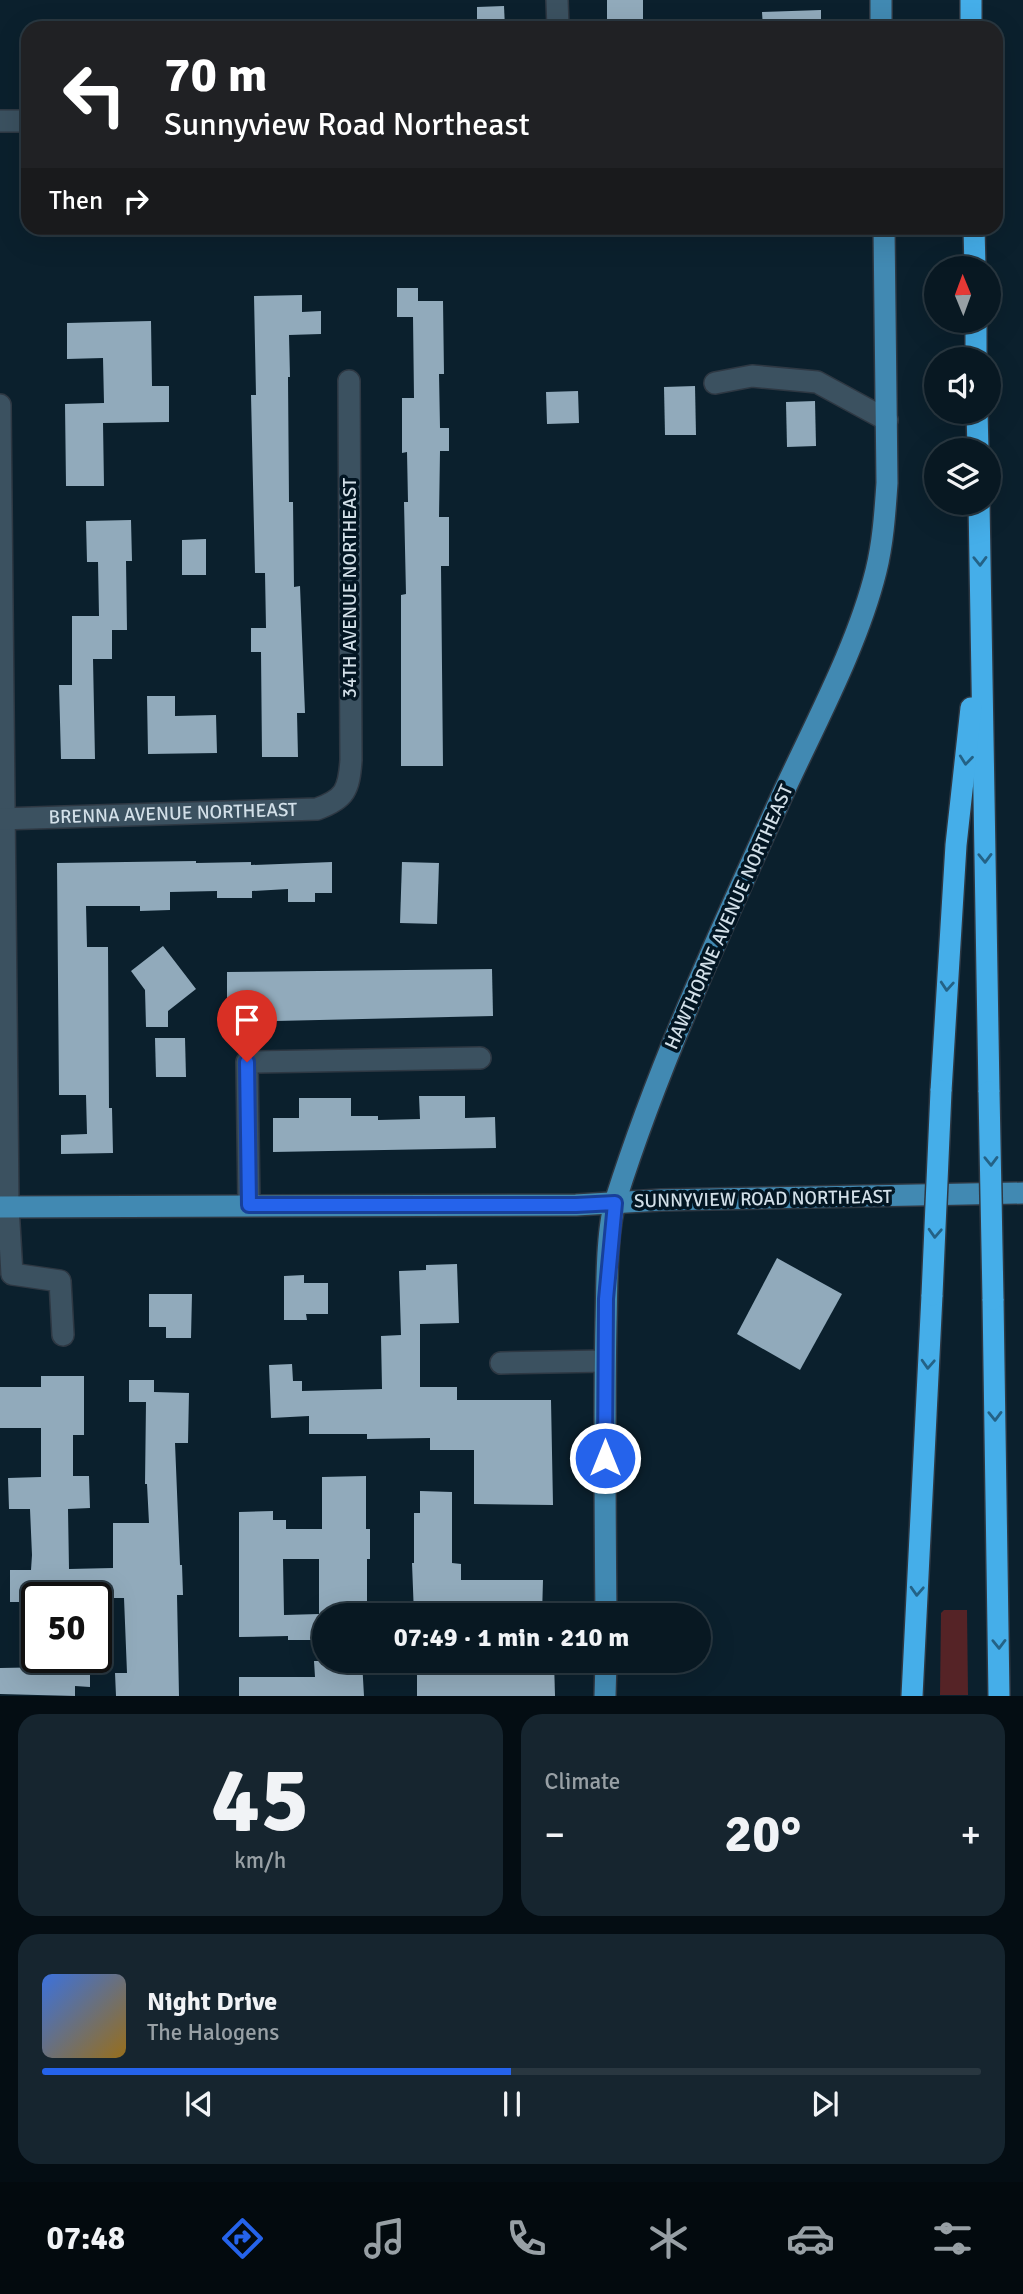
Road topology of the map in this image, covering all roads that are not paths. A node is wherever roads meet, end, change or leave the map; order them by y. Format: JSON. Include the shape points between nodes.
{"nodes":[{"id":1,"x":557,"y":0,"type":"edge"},
{"id":2,"x":881,"y":0,"type":"edge"},
{"id":3,"x":971,"y":0,"type":"edge"},
{"id":4,"x":558,"y":21,"type":"edge"},
{"id":5,"x":881,"y":21,"type":"edge"},
{"id":6,"x":971,"y":21,"type":"edge"},
{"id":7,"x":0,"y":121,"type":"edge"},
{"id":8,"x":21,"y":121,"type":"edge"},
{"id":9,"x":884,"y":235,"type":"edge"},
{"id":10,"x":974,"y":235,"type":"edge"},
{"id":11,"x":975,"y":256,"type":"edge"},
{"id":12,"x":349,"y":381,"type":"dead end"},
{"id":13,"x":715,"y":383,"type":"dead end"},
{"id":14,"x":0,"y":405,"type":"edge"},
{"id":15,"x":887,"y":420,"type":"junction"},
{"id":16,"x":979,"y":515,"type":"edge"},
{"id":17,"x":981,"y":619,"type":"junction"},
{"id":18,"x":344,"y":794,"type":"joint"},
{"id":19,"x":2,"y":819,"type":"edge"},
{"id":20,"x":481,"y":1058,"type":"dead end"},
{"id":21,"x":1023,"y":1193,"type":"edge"},
{"id":22,"x":615,"y":1203,"type":"junction"},
{"id":23,"x":249,"y":1205,"type":"junction"},
{"id":24,"x":4,"y":1207,"type":"edge"},
{"id":25,"x":63,"y":1335,"type":"dead end"},
{"id":26,"x":605,"y":1361,"type":"junction"},
{"id":27,"x":501,"y":1363,"type":"dead end"},
{"id":28,"x":606,"y":1603,"type":"edge"},
{"id":29,"x":606,"y":1673,"type":"edge"},
{"id":30,"x":605,"y":1696,"type":"edge"},
{"id":31,"x":912,"y":1696,"type":"edge"},
{"id":32,"x":999,"y":1696,"type":"edge"}],
"edges":[{"from":1,"to":4,"type":"street"},
{"from":2,"to":5,"type":"main road"},
{"from":3,"to":6,"type":"highway"},
{"from":7,"to":8,"type":"street"},
{"from":9,"to":15,"type":"main road","name":"HAWTHORNE AVENUE NORTHEAST"},
{"from":10,"to":11,"type":"highway"},
{"from":12,"to":18,"type":"street","name":"34TH AVENUE NORTHEAST","via":[[351,760]]},
{"from":13,"to":15,"type":"street","via":[[752,376],[817,382]]},
{"from":14,"to":19,"type":"street"},
{"from":15,"to":22,"type":"main road","name":"HAWTHORNE AVENUE NORTHEAST","via":[[886,509],[866,607],[687,1011]]},
{"from":16,"to":17,"type":"highway","one_way":true},
{"from":17,"to":31,"type":"highway","one_way":true,"bridge":true,"via":[[956,845]]},
{"from":17,"to":32,"type":"highway","one_way":true,"bridge":true},
{"from":18,"to":19,"type":"street","name":"BRENNA AVENUE NORTHEAST","via":[[317,809]]},
{"from":19,"to":24,"type":"street"},
{"from":20,"to":23,"type":"street","via":[[247,1062]]},
{"from":21,"to":22,"type":"main road","name":"SUNNYVIEW ROAD NORTHEAST"},
{"from":22,"to":23,"type":"main road","name":"SUNNYVIEW ROAD NORTHEAST"},
{"from":22,"to":26,"type":"main road","name":"HAWTHORNE AVENUE NORTHEAST"},
{"from":23,"to":24,"type":"main road","name":"SUNNYVIEW ROAD NORTHEAST"},
{"from":24,"to":25,"type":"street","via":[[12,1274],[60,1281]]},
{"from":26,"to":27,"type":"street"},
{"from":26,"to":28,"type":"main road","name":"HAWTHORNE AVENUE NORTHEAST"},
{"from":29,"to":30,"type":"main road"}]}
